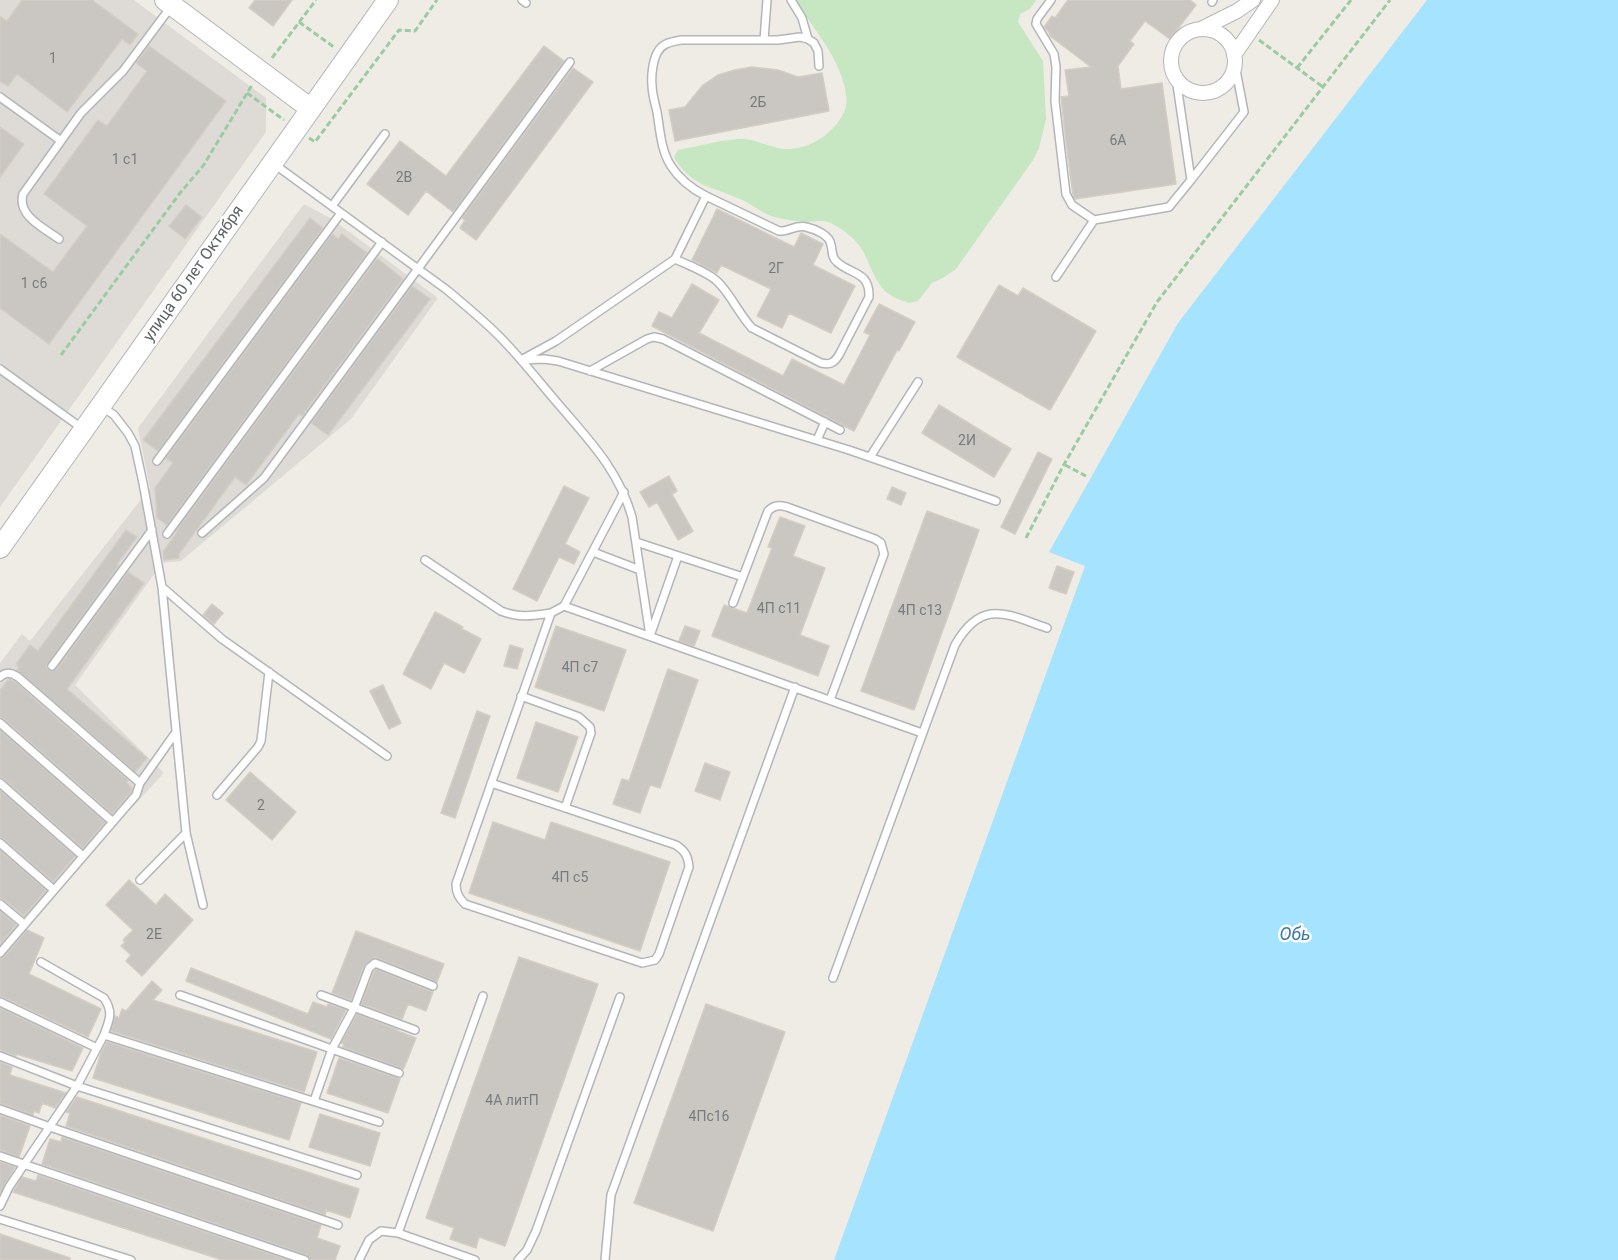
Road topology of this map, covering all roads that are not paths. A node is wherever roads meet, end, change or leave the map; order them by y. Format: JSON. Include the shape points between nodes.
{"nodes":[{"id":1,"x":388,"y":0,"type":"edge"},
{"id":2,"x":767,"y":0,"type":"edge"},
{"id":3,"x":791,"y":0,"type":"edge"},
{"id":4,"x":1051,"y":0,"type":"edge"},
{"id":5,"x":1253,"y":0,"type":"edge"},
{"id":6,"x":1272,"y":0,"type":"edge"},
{"id":7,"x":169,"y":2,"type":"edge"},
{"id":8,"x":1201,"y":29,"type":"junction"},
{"id":9,"x":808,"y":39,"type":"junction"},
{"id":10,"x":765,"y":40,"type":"junction"},
{"id":11,"x":1234,"y":60,"type":"junction"},
{"id":12,"x":570,"y":62,"type":"dead end"},
{"id":13,"x":819,"y":66,"type":"dead end"},
{"id":14,"x":1176,"y":78,"type":"junction"},
{"id":15,"x":0,"y":97,"type":"edge"},
{"id":16,"x":311,"y":109,"type":"junction"},
{"id":17,"x":385,"y":134,"type":"dead end"},
{"id":18,"x":61,"y":141,"type":"junction"},
{"id":19,"x":273,"y":163,"type":"junction"},
{"id":20,"x":1191,"y":180,"type":"junction"},
{"id":21,"x":706,"y":196,"type":"junction"},
{"id":22,"x":332,"y":206,"type":"junction"},
{"id":23,"x":341,"y":213,"type":"junction"},
{"id":24,"x":1094,"y":220,"type":"junction"},
{"id":25,"x":59,"y":239,"type":"dead end"},
{"id":26,"x":382,"y":242,"type":"junction"},
{"id":27,"x":675,"y":259,"type":"junction"},
{"id":28,"x":418,"y":269,"type":"junction"},
{"id":29,"x":1056,"y":277,"type":"dead end"},
{"id":30,"x":520,"y":360,"type":"junction"},
{"id":31,"x":0,"y":369,"type":"edge"},
{"id":32,"x":590,"y":371,"type":"junction"},
{"id":33,"x":918,"y":382,"type":"dead end"},
{"id":34,"x":101,"y":406,"type":"junction"},
{"id":35,"x":825,"y":422,"type":"junction"},
{"id":36,"x":85,"y":430,"type":"junction"},
{"id":37,"x":840,"y":430,"type":"dead end"},
{"id":38,"x":817,"y":440,"type":"junction"},
{"id":39,"x":870,"y":457,"type":"junction"},
{"id":40,"x":157,"y":462,"type":"dead end"},
{"id":41,"x":624,"y":492,"type":"junction"},
{"id":42,"x":996,"y":501,"type":"dead end"},
{"id":43,"x":152,"y":530,"type":"junction"},
{"id":44,"x":202,"y":533,"type":"dead end"},
{"id":45,"x":167,"y":534,"type":"dead end"},
{"id":46,"x":636,"y":542,"type":"junction"},
{"id":47,"x":0,"y":548,"type":"edge"},
{"id":48,"x":593,"y":552,"type":"junction"},
{"id":49,"x":678,"y":556,"type":"junction"},
{"id":50,"x":425,"y":560,"type":"dead end"},
{"id":51,"x":640,"y":570,"type":"junction"},
{"id":52,"x":743,"y":577,"type":"junction"},
{"id":53,"x":162,"y":587,"type":"junction"},
{"id":54,"x":733,"y":603,"type":"dead end"},
{"id":55,"x":564,"y":606,"type":"junction"},
{"id":56,"x":551,"y":613,"type":"junction"},
{"id":57,"x":1047,"y":628,"type":"dead end"},
{"id":58,"x":650,"y":636,"type":"junction"},
{"id":59,"x":52,"y":666,"type":"dead end"},
{"id":60,"x":269,"y":672,"type":"junction"},
{"id":61,"x":0,"y":677,"type":"edge"},
{"id":62,"x":795,"y":687,"type":"junction"},
{"id":63,"x":521,"y":696,"type":"junction"},
{"id":64,"x":830,"y":700,"type":"junction"},
{"id":65,"x":0,"y":723,"type":"edge"},
{"id":66,"x":176,"y":732,"type":"junction"},
{"id":67,"x":922,"y":733,"type":"junction"},
{"id":68,"x":387,"y":756,"type":"dead end"},
{"id":69,"x":0,"y":783,"type":"edge"},
{"id":70,"x":140,"y":783,"type":"junction"},
{"id":71,"x":491,"y":783,"type":"junction"},
{"id":72,"x":217,"y":795,"type":"dead end"},
{"id":73,"x":565,"y":808,"type":"junction"},
{"id":74,"x":113,"y":822,"type":"junction"},
{"id":75,"x":186,"y":833,"type":"junction"},
{"id":76,"x":0,"y":843,"type":"edge"},
{"id":77,"x":83,"y":856,"type":"junction"},
{"id":78,"x":140,"y":880,"type":"dead end"},
{"id":79,"x":54,"y":890,"type":"junction"},
{"id":80,"x":0,"y":904,"type":"edge"},
{"id":81,"x":202,"y":905,"type":"dead end"},
{"id":82,"x":24,"y":924,"type":"junction"},
{"id":83,"x":0,"y":953,"type":"edge"},
{"id":84,"x":41,"y":962,"type":"dead end"},
{"id":85,"x":833,"y":978,"type":"dead end"},
{"id":86,"x":433,"y":986,"type":"dead end"},
{"id":87,"x":180,"y":995,"type":"dead end"},
{"id":88,"x":321,"y":995,"type":"dead end"},
{"id":89,"x":483,"y":996,"type":"dead end"},
{"id":90,"x":620,"y":997,"type":"dead end"},
{"id":91,"x":0,"y":1002,"type":"edge"},
{"id":92,"x":354,"y":1008,"type":"junction"},
{"id":93,"x":415,"y":1030,"type":"dead end"},
{"id":94,"x":104,"y":1035,"type":"junction"},
{"id":95,"x":97,"y":1048,"type":"junction"},
{"id":96,"x":332,"y":1050,"type":"junction"},
{"id":97,"x":0,"y":1056,"type":"edge"},
{"id":98,"x":399,"y":1072,"type":"dead end"},
{"id":99,"x":77,"y":1086,"type":"junction"},
{"id":100,"x":314,"y":1101,"type":"junction"},
{"id":101,"x":0,"y":1109,"type":"edge"},
{"id":102,"x":379,"y":1122,"type":"dead end"},
{"id":103,"x":50,"y":1127,"type":"junction"},
{"id":104,"x":0,"y":1156,"type":"edge"},
{"id":105,"x":24,"y":1164,"type":"junction"},
{"id":106,"x":357,"y":1175,"type":"dead end"},
{"id":107,"x":0,"y":1206,"type":"edge"},
{"id":108,"x":0,"y":1219,"type":"edge"},
{"id":109,"x":338,"y":1225,"type":"dead end"},
{"id":110,"x":398,"y":1233,"type":"junction"},
{"id":111,"x":121,"y":1258,"type":"edge"},
{"id":112,"x":131,"y":1260,"type":"edge"},
{"id":113,"x":305,"y":1260,"type":"edge"},
{"id":114,"x":359,"y":1260,"type":"edge"},
{"id":115,"x":475,"y":1260,"type":"edge"},
{"id":116,"x":518,"y":1260,"type":"edge"},
{"id":117,"x":605,"y":1260,"type":"edge"}],
"edges":[{"from":1,"to":16,"type":"main road","name":"улица 60 лет Октября"},
{"from":2,"to":10,"type":"lane"},
{"from":3,"to":9,"type":"lane"},
{"from":4,"to":24,"type":"lane","via":[[1036,24],[1054,54],[1055,101],[1066,194],[1072,205]]},
{"from":5,"to":8,"type":"street"},
{"from":6,"to":11,"type":"street"},
{"from":7,"to":16,"type":"main road"},
{"from":7,"to":18,"type":"lane","via":[[123,71],[87,106]]},
{"from":8,"to":11,"type":"street","via":[[1226,39]]},
{"from":8,"to":14,"type":"street","via":[[1184,36],[1172,51]]},
{"from":9,"to":10,"type":"lane"},
{"from":9,"to":13,"type":"lane","via":[[818,51]]},
{"from":10,"to":21,"type":"lane","via":[[681,40],[661,46],[656,54],[652,85],[665,153],[679,177]]},
{"from":11,"to":14,"type":"street","via":[[1227,83],[1210,93],[1190,91]]},
{"from":11,"to":20,"type":"lane","via":[[1244,112]]},
{"from":12,"to":28,"type":"lane"},
{"from":14,"to":20,"type":"lane"},
{"from":15,"to":18,"type":"lane"},
{"from":16,"to":19,"type":"main road","name":"улица 60 лет Октября"},
{"from":17,"to":22,"type":"lane"},
{"from":18,"to":25,"type":"lane","via":[[21,202],[26,214]]},
{"from":19,"to":22,"type":"lane"},
{"from":19,"to":34,"type":"main road","name":"улица 60 лет Октября"},
{"from":20,"to":24,"type":"lane","via":[[1169,207]]},
{"from":21,"to":27,"type":"lane"},
{"from":21,"to":27,"type":"lane","via":[[779,231],[805,226],[830,239],[834,260],[862,276],[869,297],[835,362],[821,363],[752,328],[720,283]]},
{"from":22,"to":23,"type":"lane"},
{"from":23,"to":26,"type":"lane"},
{"from":23,"to":40,"type":"lane"},
{"from":24,"to":29,"type":"lane"},
{"from":26,"to":28,"type":"lane"},
{"from":26,"to":45,"type":"lane"},
{"from":27,"to":30,"type":"lane","via":[[556,341]]},
{"from":28,"to":30,"type":"lane","via":[[473,312]]},
{"from":28,"to":44,"type":"lane","via":[[264,478]]},
{"from":30,"to":32,"type":"lane","via":[[558,361]]},
{"from":30,"to":41,"type":"lane","via":[[602,456]]},
{"from":31,"to":36,"type":"lane"},
{"from":32,"to":35,"type":"lane","via":[[654,337]]},
{"from":32,"to":38,"type":"lane"},
{"from":33,"to":39,"type":"lane"},
{"from":34,"to":36,"type":"main road","name":"улица 60 лет Октября"},
{"from":34,"to":43,"type":"lane","via":[[121,423],[135,446]]},
{"from":35,"to":37,"type":"lane"},
{"from":35,"to":38,"type":"lane"},
{"from":36,"to":47,"type":"main road","name":"улица 60 лет Октября"},
{"from":38,"to":39,"type":"lane"},
{"from":39,"to":42,"type":"lane"},
{"from":41,"to":46,"type":"lane"},
{"from":41,"to":48,"type":"lane"},
{"from":43,"to":53,"type":"lane"},
{"from":43,"to":59,"type":"lane"},
{"from":46,"to":49,"type":"lane"},
{"from":46,"to":51,"type":"lane"},
{"from":48,"to":51,"type":"lane"},
{"from":48,"to":55,"type":"lane"},
{"from":49,"to":52,"type":"lane"},
{"from":49,"to":58,"type":"lane"},
{"from":50,"to":56,"type":"lane","via":[[501,611],[521,616]]},
{"from":51,"to":58,"type":"lane"},
{"from":52,"to":54,"type":"lane"},
{"from":52,"to":64,"type":"lane","via":[[773,506],[787,507],[881,543],[884,554]]},
{"from":53,"to":60,"type":"lane","via":[[222,639]]},
{"from":53,"to":66,"type":"lane"},
{"from":55,"to":56,"type":"lane"},
{"from":55,"to":58,"type":"lane"},
{"from":56,"to":63,"type":"lane"},
{"from":57,"to":67,"type":"lane","via":[[1002,613],[971,622],[955,645]]},
{"from":58,"to":62,"type":"lane"},
{"from":60,"to":68,"type":"lane"},
{"from":60,"to":72,"type":"lane","via":[[261,741]]},
{"from":61,"to":70,"type":"lane","via":[[7,673],[18,677]]},
{"from":62,"to":64,"type":"lane"},
{"from":62,"to":117,"type":"lane","via":[[611,1195]]},
{"from":63,"to":71,"type":"lane"},
{"from":63,"to":73,"type":"lane","via":[[579,717],[590,727]]},
{"from":64,"to":67,"type":"lane"},
{"from":65,"to":74,"type":"lane"},
{"from":66,"to":70,"type":"lane"},
{"from":66,"to":75,"type":"lane"},
{"from":67,"to":85,"type":"lane"},
{"from":69,"to":77,"type":"lane"},
{"from":70,"to":74,"type":"lane","via":[[136,795]]},
{"from":71,"to":73,"type":"lane"},
{"from":71,"to":73,"type":"lane","via":[[456,884],[460,899],[465,904],[642,963],[655,960],[689,867],[684,851]]},
{"from":74,"to":77,"type":"lane"},
{"from":75,"to":78,"type":"lane"},
{"from":75,"to":81,"type":"lane"},
{"from":76,"to":79,"type":"lane"},
{"from":77,"to":79,"type":"lane"},
{"from":79,"to":82,"type":"lane"},
{"from":80,"to":82,"type":"lane"},
{"from":82,"to":83,"type":"lane"},
{"from":84,"to":94,"type":"lane","via":[[104,998],[111,1014]]},
{"from":86,"to":92,"type":"lane","via":[[375,963],[369,968]]},
{"from":87,"to":96,"type":"lane"},
{"from":88,"to":92,"type":"lane"},
{"from":89,"to":110,"type":"lane"},
{"from":90,"to":116,"type":"lane","via":[[536,1231]]},
{"from":91,"to":95,"type":"lane"},
{"from":92,"to":93,"type":"lane"},
{"from":92,"to":96,"type":"lane"},
{"from":94,"to":95,"type":"lane"},
{"from":94,"to":100,"type":"lane"},
{"from":95,"to":99,"type":"lane"},
{"from":96,"to":98,"type":"lane"},
{"from":96,"to":100,"type":"lane"},
{"from":97,"to":99,"type":"lane"},
{"from":99,"to":103,"type":"lane"},
{"from":99,"to":106,"type":"lane"},
{"from":100,"to":102,"type":"lane"},
{"from":101,"to":103,"type":"lane"},
{"from":103,"to":105,"type":"lane"},
{"from":103,"to":109,"type":"lane"},
{"from":104,"to":105,"type":"lane"},
{"from":105,"to":107,"type":"lane"},
{"from":105,"to":113,"type":"lane"},
{"from":108,"to":111,"type":"lane"},
{"from":110,"to":114,"type":"lane","via":[[381,1231],[369,1240]]},
{"from":110,"to":115,"type":"lane"},
{"from":111,"to":112,"type":"lane"}]}
